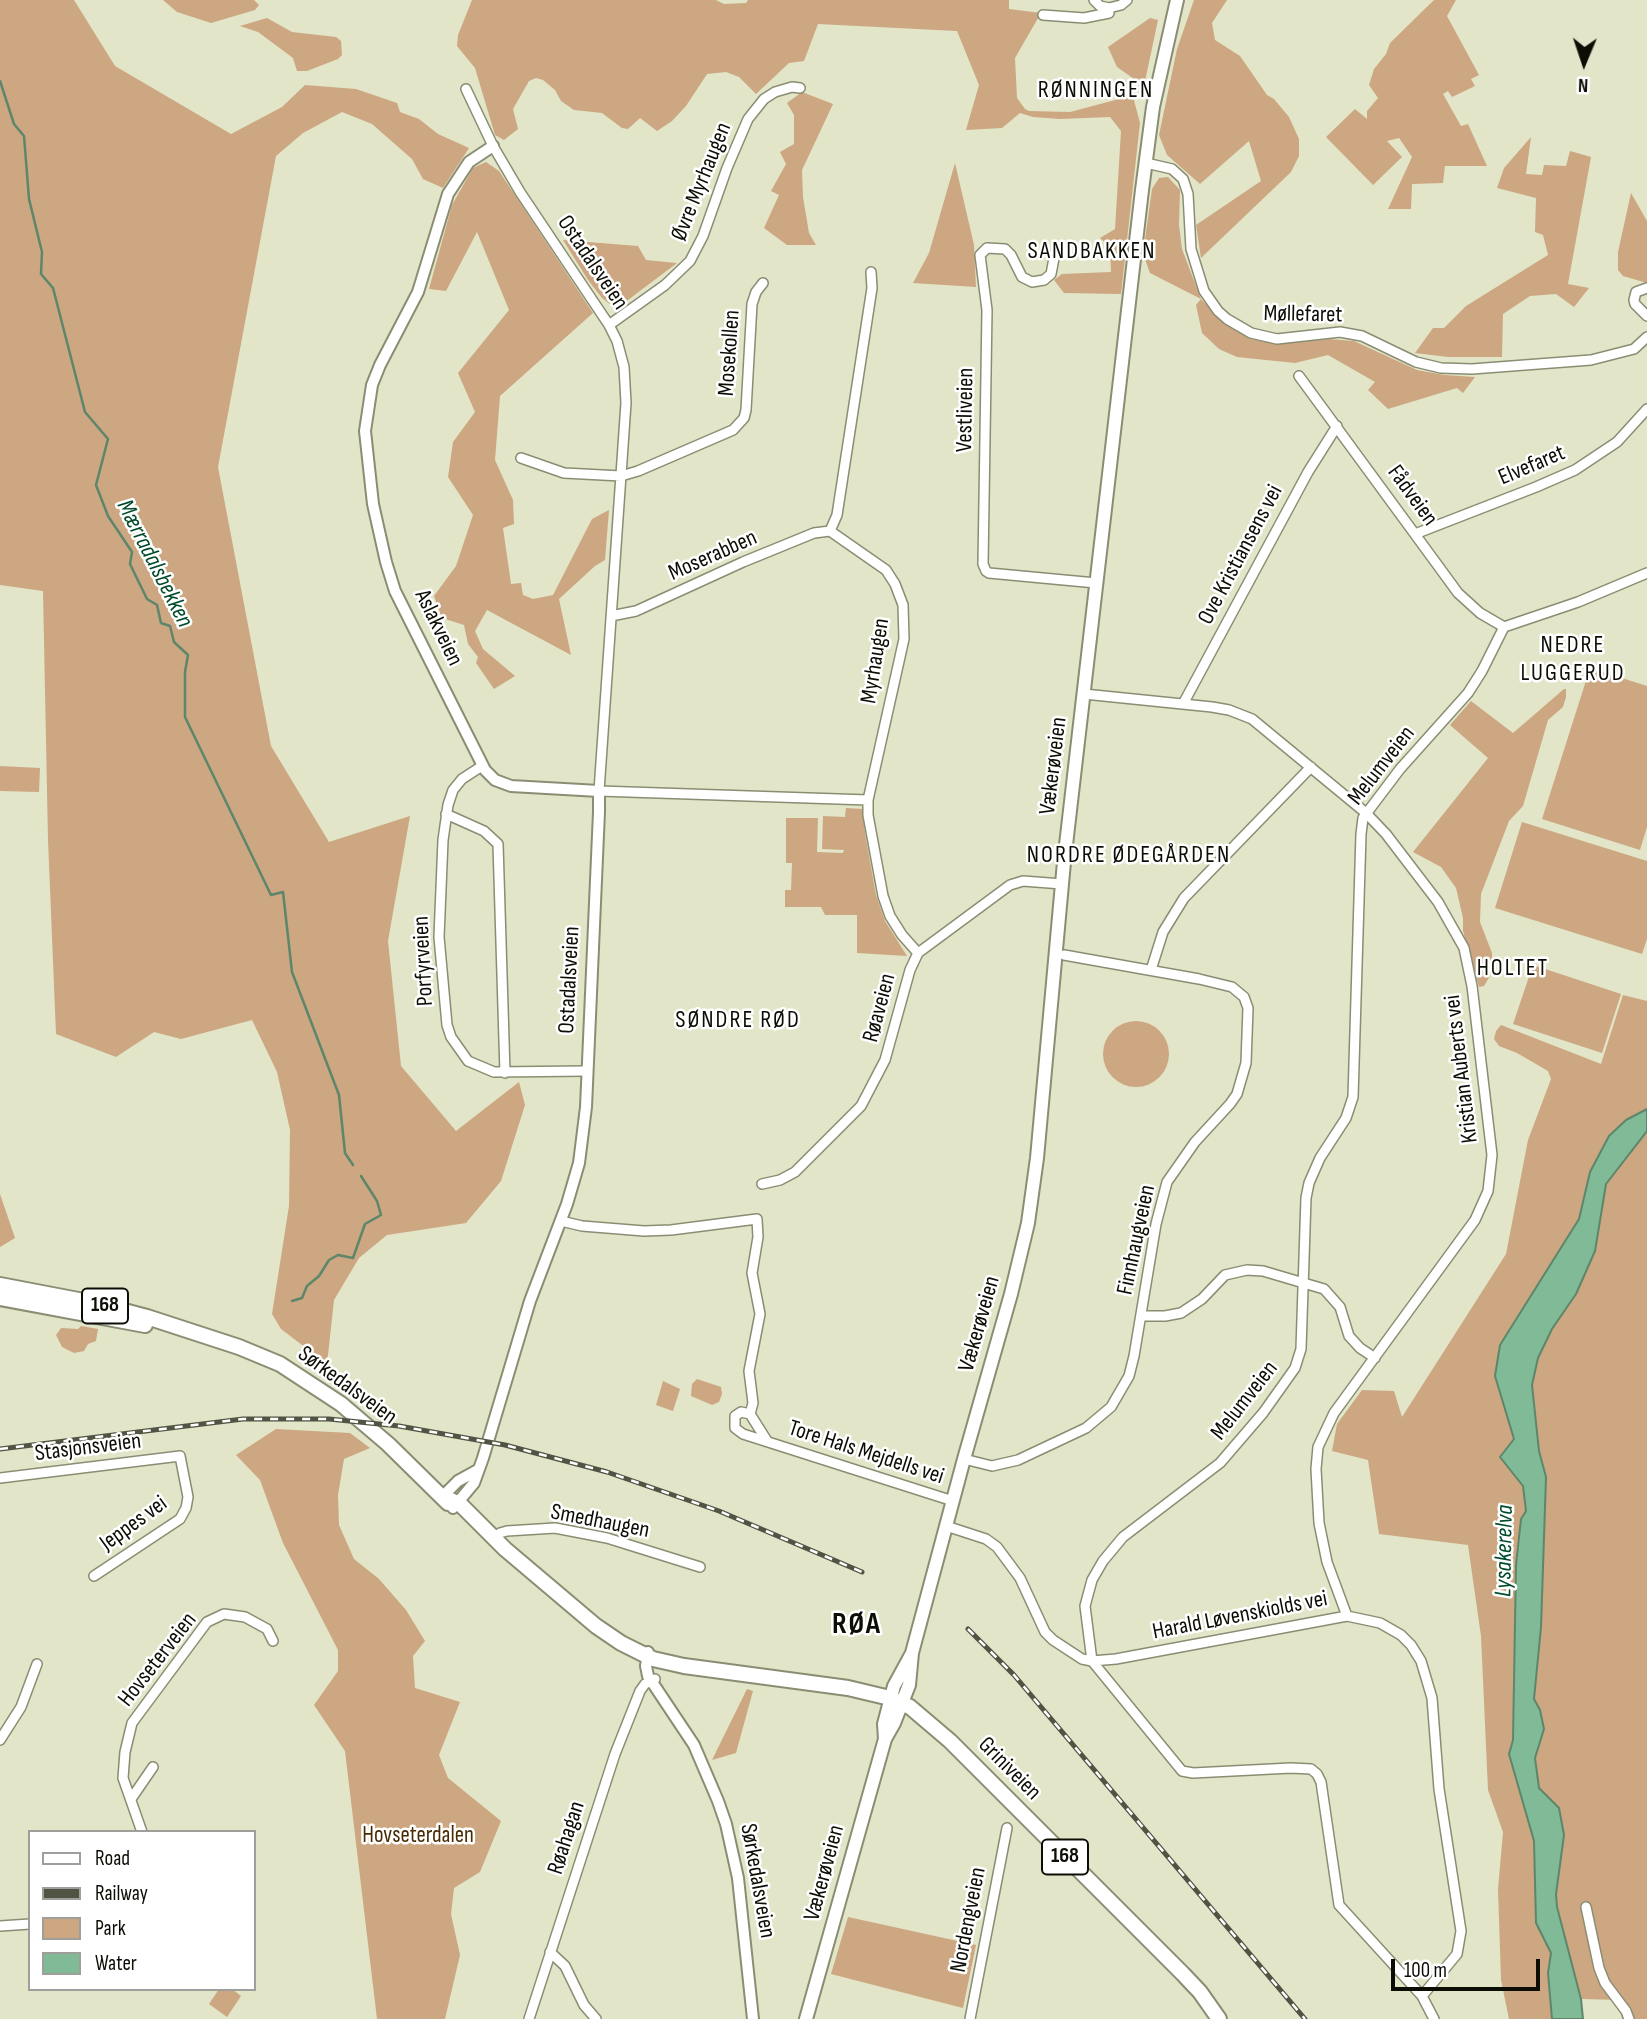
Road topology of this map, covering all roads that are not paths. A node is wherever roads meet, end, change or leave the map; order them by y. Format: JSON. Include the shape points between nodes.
{"nodes":[{"id":1,"x":1094,"y":0,"type":"edge"},
{"id":2,"x":1127,"y":0,"type":"edge"},
{"id":3,"x":1177,"y":0,"type":"edge"},
{"id":4,"x":1109,"y":13,"type":"dead end"},
{"id":5,"x":1043,"y":15,"type":"dead end"},
{"id":6,"x":800,"y":88,"type":"dead end"},
{"id":7,"x":466,"y":89,"type":"dead end"},
{"id":8,"x":493,"y":146,"type":"junction"},
{"id":9,"x":1146,"y":163,"type":"junction"},
{"id":10,"x":1055,"y":253,"type":"dead end"},
{"id":11,"x":871,"y":272,"type":"dead end"},
{"id":12,"x":763,"y":283,"type":"dead end"},
{"id":13,"x":1647,"y":288,"type":"edge"},
{"id":14,"x":1647,"y":316,"type":"edge"},
{"id":15,"x":609,"y":326,"type":"junction"},
{"id":16,"x":1647,"y":337,"type":"edge"},
{"id":17,"x":1299,"y":376,"type":"dead end"},
{"id":18,"x":1647,"y":409,"type":"edge"},
{"id":19,"x":1337,"y":426,"type":"junction"},
{"id":20,"x":521,"y":458,"type":"dead end"},
{"id":21,"x":621,"y":476,"type":"junction"},
{"id":22,"x":830,"y":531,"type":"junction"},
{"id":23,"x":1415,"y":534,"type":"junction"},
{"id":24,"x":1647,"y":573,"type":"edge"},
{"id":25,"x":1096,"y":583,"type":"junction"},
{"id":26,"x":611,"y":617,"type":"junction"},
{"id":27,"x":1504,"y":627,"type":"junction"},
{"id":28,"x":1084,"y":694,"type":"junction"},
{"id":29,"x":1183,"y":704,"type":"junction"},
{"id":30,"x":482,"y":766,"type":"junction"},
{"id":31,"x":1311,"y":767,"type":"junction"},
{"id":32,"x":600,"y":790,"type":"junction"},
{"id":33,"x":867,"y":800,"type":"junction"},
{"id":34,"x":1366,"y":813,"type":"junction"},
{"id":35,"x":446,"y":814,"type":"junction"},
{"id":36,"x":1062,"y":884,"type":"junction"},
{"id":37,"x":918,"y":953,"type":"junction"},
{"id":38,"x":1064,"y":956,"type":"dead end"},
{"id":39,"x":1151,"y":970,"type":"junction"},
{"id":40,"x":587,"y":1071,"type":"junction"},
{"id":41,"x":505,"y":1073,"type":"junction"},
{"id":42,"x":762,"y":1184,"type":"dead end"},
{"id":43,"x":561,"y":1221,"type":"junction"},
{"id":44,"x":1303,"y":1281,"type":"junction"},
{"id":45,"x":0,"y":1285,"type":"edge"},
{"id":46,"x":0,"y":1298,"type":"edge"},
{"id":47,"x":1142,"y":1316,"type":"junction"},
{"id":48,"x":208,"y":1336,"type":"junction"},
{"id":49,"x":1374,"y":1359,"type":"junction"},
{"id":50,"x":750,"y":1414,"type":"junction"},
{"id":51,"x":767,"y":1441,"type":"junction"},
{"id":52,"x":180,"y":1456,"type":"joint"},
{"id":53,"x":964,"y":1459,"type":"junction"},
{"id":54,"x":478,"y":1470,"type":"junction"},
{"id":55,"x":0,"y":1478,"type":"edge"},
{"id":56,"x":443,"y":1496,"type":"junction"},
{"id":57,"x":953,"y":1501,"type":"junction"},
{"id":58,"x":455,"y":1506,"type":"junction"},
{"id":59,"x":946,"y":1526,"type":"junction"},
{"id":60,"x":491,"y":1537,"type":"junction"},
{"id":61,"x":700,"y":1567,"type":"dead end"},
{"id":62,"x":94,"y":1576,"type":"dead end"},
{"id":63,"x":1347,"y":1616,"type":"junction"},
{"id":64,"x":273,"y":1641,"type":"dead end"},
{"id":65,"x":651,"y":1655,"type":"junction"},
{"id":66,"x":1092,"y":1661,"type":"junction"},
{"id":67,"x":37,"y":1664,"type":"dead end"},
{"id":68,"x":654,"y":1681,"type":"junction"},
{"id":69,"x":897,"y":1700,"type":"junction"},
{"id":70,"x":0,"y":1740,"type":"edge"},
{"id":71,"x":153,"y":1767,"type":"dead end"},
{"id":72,"x":131,"y":1800,"type":"junction"},
{"id":73,"x":1007,"y":1828,"type":"dead end"},
{"id":74,"x":141,"y":1830,"type":"edge"},
{"id":75,"x":1586,"y":1907,"type":"dead end"},
{"id":76,"x":28,"y":1924,"type":"edge"},
{"id":77,"x":0,"y":1926,"type":"edge"},
{"id":78,"x":550,"y":1952,"type":"junction"},
{"id":79,"x":1422,"y":1996,"type":"junction"},
{"id":80,"x":529,"y":2019,"type":"edge"},
{"id":81,"x":596,"y":2019,"type":"edge"},
{"id":82,"x":752,"y":2019,"type":"edge"},
{"id":83,"x":806,"y":2019,"type":"edge"},
{"id":84,"x":970,"y":2019,"type":"edge"},
{"id":85,"x":1219,"y":2019,"type":"edge"},
{"id":86,"x":1434,"y":2019,"type":"edge"},
{"id":87,"x":1629,"y":2019,"type":"edge"}],
"edges":[{"from":1,"to":2,"type":"street","via":[[1109,8]]},
{"from":3,"to":9,"type":"main road","name":"Vækerøveien"},
{"from":4,"to":5,"type":"street","via":[[1084,18]]},
{"from":6,"to":15,"type":"street","name":"Øvre Myrhaugen","via":[[775,92],[748,119],[690,261]]},
{"from":7,"to":8,"type":"street","name":"Ostadalsveien"},
{"from":8,"to":15,"type":"street","name":"Ostadalsveien"},
{"from":8,"to":30,"type":"street","name":"Aslakveien","via":[[469,162],[447,194],[418,292],[372,385],[365,431],[375,516],[392,583]]},
{"from":9,"to":16,"type":"street","name":"Møllefaret","via":[[1172,169],[1183,179],[1191,249],[1204,290],[1227,319],[1251,333],[1277,339],[1340,332],[1362,336],[1416,362],[1472,369],[1591,360],[1634,349]]},
{"from":9,"to":25,"type":"main road","name":"Vækerøveien"},
{"from":10,"to":25,"type":"street","name":"Vestliveien","via":[[1051,274],[1032,282],[1022,277],[1005,249],[987,248],[980,254],[987,310],[983,564],[989,573]]},
{"from":11,"to":22,"type":"street","via":[[839,502]]},
{"from":12,"to":21,"type":"street","name":"Mosekollen","via":[[752,304],[746,410],[739,424],[725,435]]},
{"from":13,"to":14,"type":"street","via":[[1636,292],[1634,300]]},
{"from":15,"to":21,"type":"street","name":"Ostadalsveien","via":[[625,375]]},
{"from":17,"to":19,"type":"street","name":"Fådveien"},
{"from":18,"to":23,"type":"street","name":"Elvefaret","via":[[1617,442],[1574,470]]},
{"from":19,"to":23,"type":"street","name":"Fådveien"},
{"from":19,"to":29,"type":"street","name":"Ove Kristiansens vei"},
{"from":20,"to":21,"type":"street","via":[[564,473]]},
{"from":21,"to":26,"type":"street","name":"Ostadalsveien"},
{"from":22,"to":26,"type":"street","name":"Moserabben","via":[[814,533],[636,611]]},
{"from":22,"to":33,"type":"street","name":"Myrhaugen","via":[[889,574],[905,618]]},
{"from":23,"to":27,"type":"street","name":"Fådveien","via":[[1471,607]]},
{"from":24,"to":27,"type":"street"},
{"from":25,"to":28,"type":"main road","name":"Vækerøveien"},
{"from":26,"to":32,"type":"street","name":"Ostadalsveien"},
{"from":27,"to":34,"type":"street","name":"Melumveien","via":[[1468,693]]},
{"from":28,"to":29,"type":"street","name":"Kristian Auberts vei"},
{"from":28,"to":36,"type":"main road","name":"Vækerøveien"},
{"from":29,"to":31,"type":"street","name":"Kristian Auberts vei","via":[[1243,715]]},
{"from":30,"to":32,"type":"street","name":"Aslakveien","via":[[495,780],[511,786]]},
{"from":30,"to":35,"type":"street","name":"Porfyrveien","via":[[457,784]]},
{"from":31,"to":34,"type":"street","name":"Kristian Auberts vei"},
{"from":31,"to":39,"type":"street","via":[[1184,898],[1163,932]]},
{"from":32,"to":33,"type":"street","name":"Aslakveien"},
{"from":32,"to":40,"type":"street","name":"Ostadalsveien"},
{"from":33,"to":37,"type":"street","name":"Myrhaugen","via":[[883,896],[890,916]]},
{"from":34,"to":44,"type":"street","name":"Melumveien","via":[[1361,834],[1353,1097],[1309,1184]]},
{"from":34,"to":49,"type":"street","name":"Kristian Auberts vei","via":[[1410,864],[1464,948],[1492,1155],[1488,1191],[1475,1220]]},
{"from":35,"to":41,"type":"street","via":[[484,831],[498,845]]},
{"from":35,"to":41,"type":"street","name":"Porfyrveien","via":[[439,937],[447,1025],[468,1061],[484,1070]]},
{"from":36,"to":37,"type":"street","name":"Røaveien","via":[[1023,881],[1010,885]]},
{"from":36,"to":53,"type":"main road","name":"Vækerøveien","via":[[1028,1223]]},
{"from":37,"to":42,"type":"street","name":"Røaveien","via":[[885,1060],[861,1106],[795,1172]]},
{"from":38,"to":39,"type":"street","name":"Finnhaugveien"},
{"from":39,"to":47,"type":"street","name":"Finnhaugveien","via":[[1232,987],[1244,997],[1249,1015],[1246,1063],[1237,1094],[1167,1182]]},
{"from":40,"to":41,"type":"street","name":"Porfyrveien"},
{"from":40,"to":43,"type":"street","name":"Ostadalsveien","via":[[581,1150]]},
{"from":43,"to":50,"type":"street","via":[[644,1231],[757,1219],[752,1273],[760,1314],[748,1381],[753,1403]]},
{"from":43,"to":54,"type":"street","name":"Ostadalsveien","via":[[530,1301]]},
{"from":44,"to":47,"type":"street","via":[[1263,1270],[1235,1272],[1217,1281],[1181,1313]]},
{"from":44,"to":49,"type":"street","via":[[1333,1297],[1349,1336]]},
{"from":44,"to":66,"type":"street","name":"Melumveien","via":[[1301,1349],[1285,1385],[1220,1463],[1132,1527],[1092,1580],[1085,1606]]},
{"from":45,"to":48,"type":"main road","name":"Sørkedalsveien","number":"168","via":[[94,1303]]},
{"from":46,"to":48,"type":"main road","name":"Sørkedalsveien","number":"168"},
{"from":47,"to":53,"type":"street","name":"Finnhaugveien","via":[[1129,1376],[1099,1419],[1005,1464],[984,1465]]},
{"from":48,"to":56,"type":"main road","name":"Sørkedalsveien","number":"168","via":[[302,1377],[365,1424]]},
{"from":49,"to":63,"type":"street","name":"Kristian Auberts vei","via":[[1334,1413],[1318,1447],[1319,1523],[1327,1562]]},
{"from":50,"to":51,"type":"street","name":"Tore Hals Mejdells vei"},
{"from":50,"to":51,"type":"street","name":"Tore Hals Mejdells vei","via":[[735,1416],[735,1428]]},
{"from":51,"to":57,"type":"street","name":"Tore Hals Mejdells vei"},
{"from":52,"to":55,"type":"street","name":"Stasjonsveien"},
{"from":52,"to":62,"type":"street","name":"Jeppes vei","via":[[188,1497],[180,1519]]},
{"from":53,"to":57,"type":"main road","name":"Vækerøveien"},
{"from":54,"to":56,"type":"street"},
{"from":54,"to":58,"type":"street","name":"Ostadalsveien","via":[[474,1483]]},
{"from":56,"to":58,"type":"main road","name":"Sørkedalsveien","number":"168"},
{"from":57,"to":59,"type":"main road","name":"Vækerøveien"},
{"from":58,"to":60,"type":"main road","name":"Sørkedalsveien","number":"168","via":[[480,1522]]},
{"from":59,"to":66,"type":"street","via":[[997,1547],[1020,1578],[1045,1632],[1082,1659]]},
{"from":59,"to":69,"type":"main road","name":"Vækerøveien","via":[[912,1653],[896,1680]]},
{"from":60,"to":61,"type":"street","name":"Smedhaugen","via":[[507,1531],[555,1528],[607,1538]]},
{"from":60,"to":65,"type":"main road","name":"Sørkedalsveien","number":"168","via":[[596,1626]]},
{"from":63,"to":66,"type":"street","name":"Harald Løvenskiolds vei"},
{"from":63,"to":79,"type":"street","name":"Harald Løvenskiolds vei","via":[[1380,1623],[1401,1635],[1421,1661],[1432,1698],[1461,1931],[1457,1954]]},
{"from":64,"to":72,"type":"street","name":"Hovseterveien","via":[[267,1629],[246,1617],[223,1614],[207,1622],[132,1723],[123,1778]]},
{"from":65,"to":68,"type":"street","name":"Sørkedalsveien","via":[[647,1672]]},
{"from":65,"to":69,"type":"main road","name":"Griniveien","number":"168"},
{"from":66,"to":79,"type":"street","via":[[1182,1772],[1291,1768],[1317,1773],[1339,1905]]},
{"from":67,"to":70,"type":"street","via":[[21,1707]]},
{"from":68,"to":78,"type":"street","name":"Røahagan","via":[[640,1691],[615,1754]]},
{"from":68,"to":82,"type":"street","name":"Sørkedalsveien","via":[[694,1745],[726,1824],[738,1878]]},
{"from":69,"to":83,"type":"main road","name":"Vækerøveien","via":[[884,1724],[885,1739]]},
{"from":69,"to":85,"type":"main road","name":"Griniveien","number":"168","via":[[936,1728],[1159,1950]]},
{"from":71,"to":72,"type":"street"},
{"from":72,"to":74,"type":"street","name":"Hovseterveien"},
{"from":73,"to":84,"type":"street","name":"Nordengveien"},
{"from":75,"to":87,"type":"street","via":[[1599,1968]]},
{"from":76,"to":77,"type":"street"},
{"from":78,"to":80,"type":"street","name":"Røahagan"},
{"from":78,"to":81,"type":"street","via":[[565,1966]]},
{"from":79,"to":86,"type":"street"}]}
